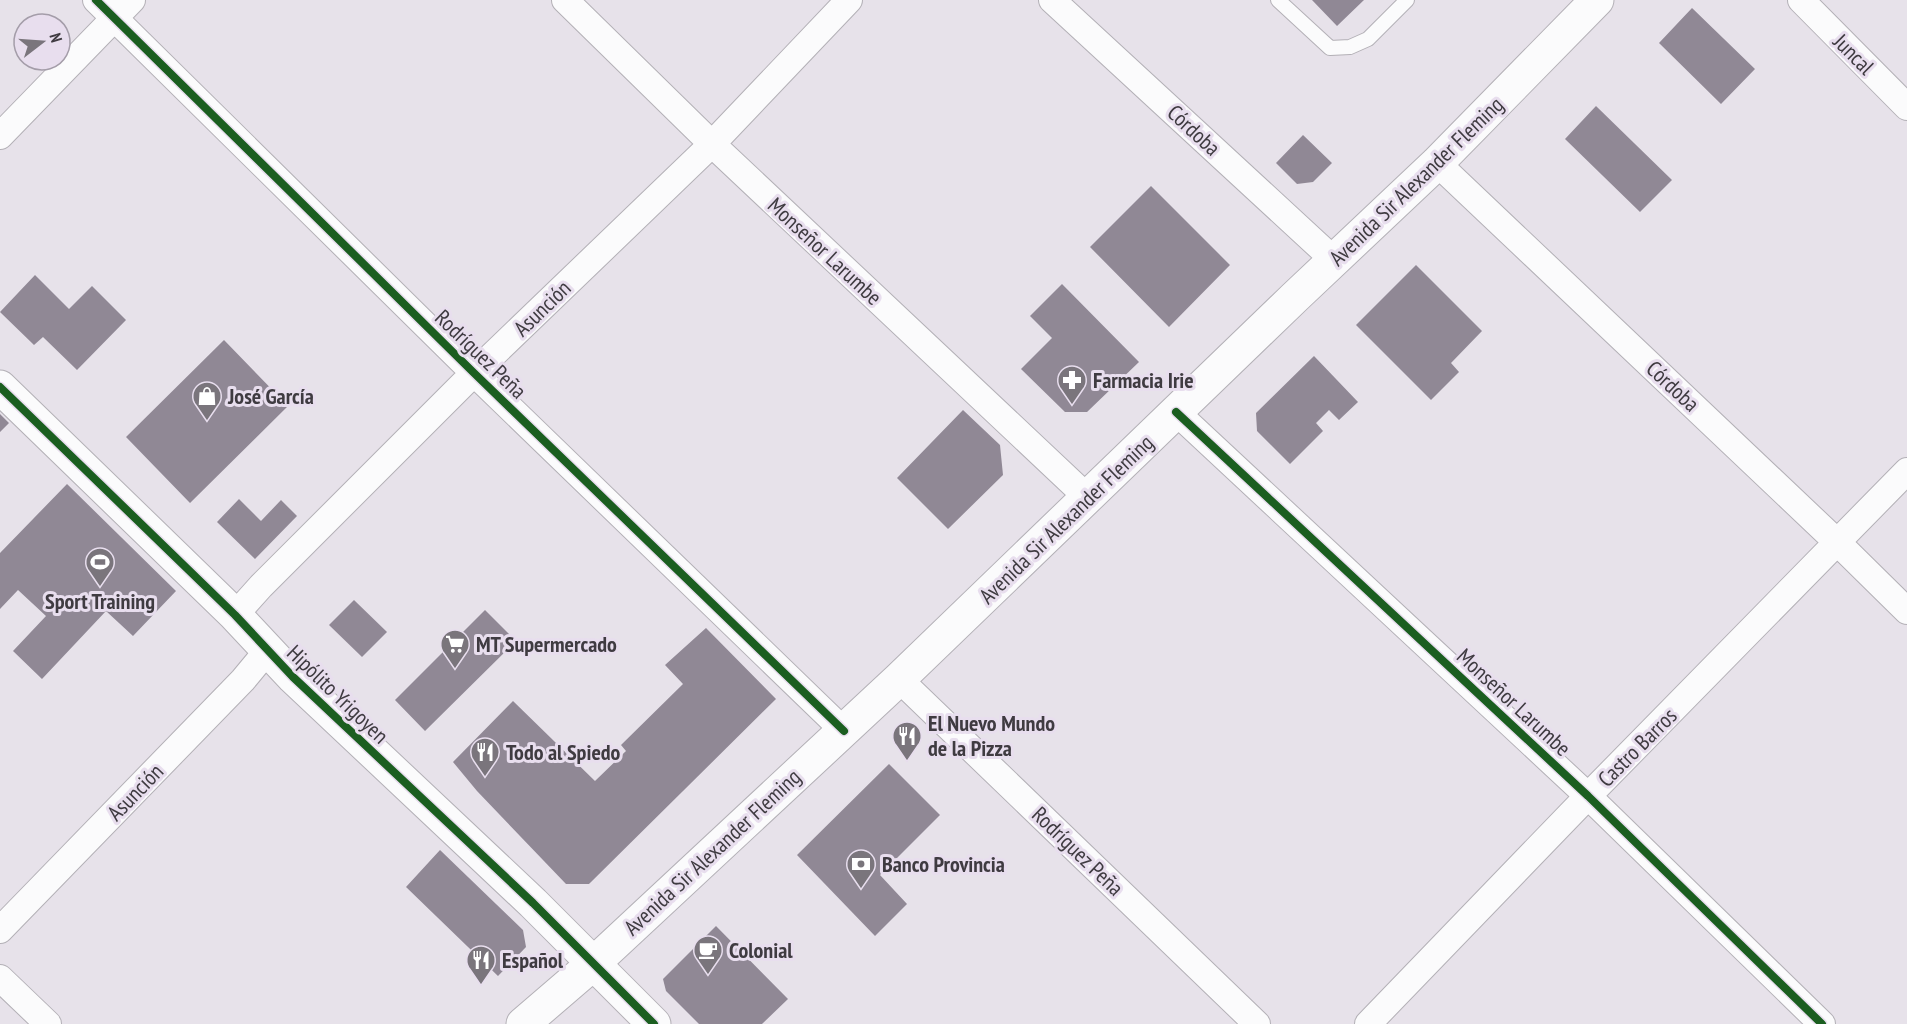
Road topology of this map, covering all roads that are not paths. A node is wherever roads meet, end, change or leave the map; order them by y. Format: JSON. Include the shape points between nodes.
{"nodes":[{"id":1,"x":96,"y":0,"type":"edge"},
{"id":2,"x":565,"y":0,"type":"edge"},
{"id":3,"x":849,"y":0,"type":"edge"},
{"id":4,"x":1052,"y":0,"type":"edge"},
{"id":5,"x":1278,"y":0,"type":"edge"},
{"id":6,"x":1407,"y":0,"type":"edge"},
{"id":7,"x":1597,"y":0,"type":"edge"},
{"id":8,"x":1801,"y":0,"type":"edge"},
{"id":9,"x":123,"y":9,"type":"edge"},
{"id":10,"x":1907,"y":107,"type":"edge"},
{"id":11,"x":0,"y":136,"type":"edge"},
{"id":12,"x":712,"y":144,"type":"junction"},
{"id":13,"x":1437,"y":163,"type":"junction"},
{"id":14,"x":1335,"y":261,"type":"junction"},
{"id":15,"x":474,"y":373,"type":"junction"},
{"id":16,"x":0,"y":387,"type":"edge"},
{"id":17,"x":1176,"y":412,"type":"junction"},
{"id":18,"x":1907,"y":471,"type":"edge"},
{"id":19,"x":1088,"y":498,"type":"junction"},
{"id":20,"x":1838,"y":543,"type":"junction"},
{"id":21,"x":1907,"y":611,"type":"edge"},
{"id":22,"x":235,"y":615,"type":"junction"},
{"id":23,"x":267,"y":651,"type":"junction"},
{"id":24,"x":899,"y":679,"type":"junction"},
{"id":25,"x":844,"y":731,"type":"junction"},
{"id":26,"x":1588,"y":796,"type":"junction"},
{"id":27,"x":0,"y":930,"type":"edge"},
{"id":28,"x":594,"y":963,"type":"junction"},
{"id":29,"x":0,"y":978,"type":"edge"},
{"id":30,"x":48,"y":1024,"type":"edge"},
{"id":31,"x":523,"y":1024,"type":"edge"},
{"id":32,"x":654,"y":1024,"type":"edge"},
{"id":33,"x":1257,"y":1024,"type":"edge"},
{"id":34,"x":1368,"y":1024,"type":"edge"},
{"id":35,"x":1822,"y":1024,"type":"edge"}],
"edges":[{"from":1,"to":9,"type":"street","name":"Rodríguez Peña"},
{"from":2,"to":12,"type":"street","name":"Monseñor Larumbe"},
{"from":3,"to":12,"type":"street","name":"Asunción"},
{"from":4,"to":14,"type":"street","name":"Córdoba"},
{"from":5,"to":6,"type":"lane","via":[[1330,48],[1350,47],[1368,39]]},
{"from":7,"to":13,"type":"main road","name":"Avenida Sir Alexander Fleming"},
{"from":8,"to":10,"type":"street","name":"Juncal"},
{"from":9,"to":11,"type":"street"},
{"from":9,"to":15,"type":"street","name":"Rodríguez Peña"},
{"from":12,"to":15,"type":"street","name":"Asunción"},
{"from":12,"to":19,"type":"street","name":"Monseñor Larumbe"},
{"from":13,"to":14,"type":"main road","name":"Avenida Sir Alexander Fleming"},
{"from":13,"to":20,"type":"street","name":"Córdoba"},
{"from":14,"to":17,"type":"main road","name":"Avenida Sir Alexander Fleming"},
{"from":15,"to":22,"type":"street","name":"Asunción"},
{"from":15,"to":25,"type":"street","name":"Rodríguez Peña"},
{"from":16,"to":22,"type":"main road","name":"Hipólito Yrigoyen"},
{"from":17,"to":19,"type":"main road","name":"Avenida Sir Alexander Fleming"},
{"from":17,"to":26,"type":"street","name":"Monseñor Larumbe"},
{"from":18,"to":20,"type":"street","name":"Castro Barros"},
{"from":19,"to":24,"type":"main road","name":"Avenida Sir Alexander Fleming"},
{"from":20,"to":21,"type":"street","name":"Córdoba"},
{"from":20,"to":26,"type":"street","name":"Castro Barros"},
{"from":22,"to":23,"type":"main road","name":"Hipólito Yrigoyen"},
{"from":23,"to":27,"type":"street","name":"Asunción","via":[[243,681]]},
{"from":23,"to":28,"type":"main road","name":"Hipólito Yrigoyen"},
{"from":24,"to":25,"type":"main road","name":"Avenida Sir Alexander Fleming"},
{"from":24,"to":33,"type":"street","name":"Rodríguez Peña"},
{"from":25,"to":28,"type":"main road","name":"Avenida Sir Alexander Fleming"},
{"from":26,"to":34,"type":"street","name":"Castro Barros"},
{"from":26,"to":35,"type":"street","name":"Monseñor Larumbe"},
{"from":28,"to":31,"type":"main road","name":"Avenida Sir Alexander Fleming"},
{"from":28,"to":32,"type":"main road","name":"Hipólito Yrigoyen"},
{"from":29,"to":30,"type":"street"}]}
